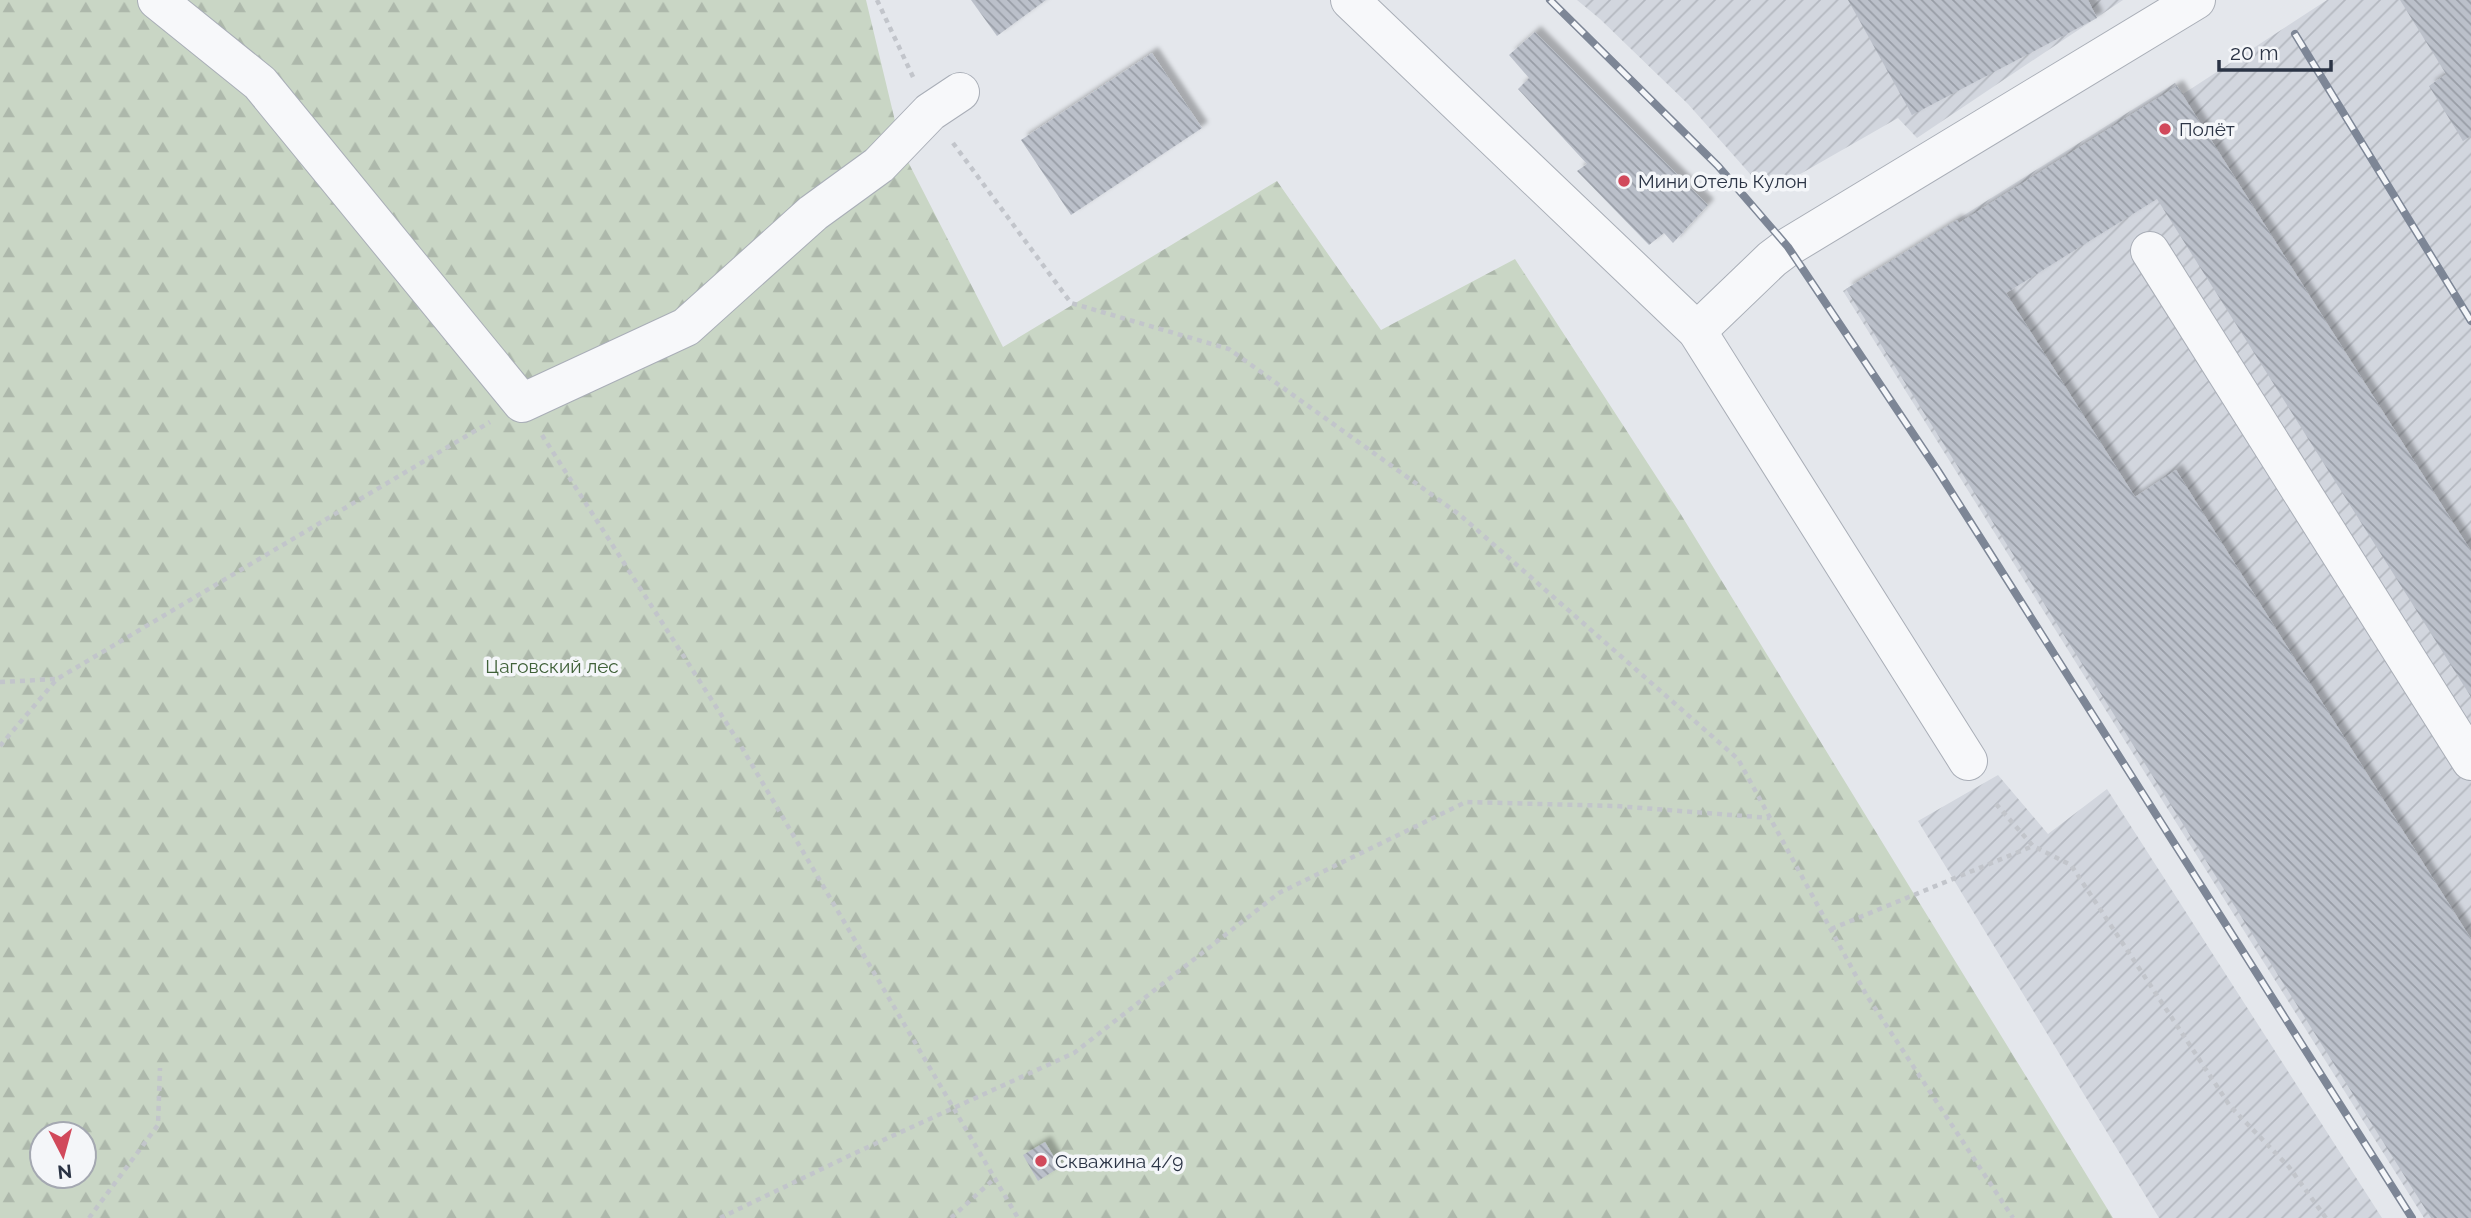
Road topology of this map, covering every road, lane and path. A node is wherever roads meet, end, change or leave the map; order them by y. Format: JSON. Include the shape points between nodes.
{"nodes":[{"id":1,"x":157,"y":0,"type":"edge"},
{"id":2,"x":877,"y":0,"type":"edge"},
{"id":3,"x":1350,"y":0,"type":"edge"},
{"id":4,"x":2196,"y":0,"type":"edge"},
{"id":5,"x":945,"y":102,"type":"junction"},
{"id":6,"x":2150,"y":251,"type":"dead end"},
{"id":7,"x":1697,"y":331,"type":"junction"},
{"id":8,"x":522,"y":403,"type":"junction"},
{"id":9,"x":57,"y":679,"type":"junction"},
{"id":10,"x":0,"y":682,"type":"edge"},
{"id":11,"x":0,"y":746,"type":"edge"},
{"id":12,"x":1968,"y":761,"type":"dead end"},
{"id":13,"x":2471,"y":761,"type":"edge"},
{"id":14,"x":1996,"y":804,"type":"dead end"},
{"id":15,"x":1770,"y":818,"type":"junction"},
{"id":16,"x":2033,"y":846,"type":"junction"},
{"id":17,"x":1831,"y":929,"type":"junction"},
{"id":18,"x":159,"y":1068,"type":"dead end"},
{"id":19,"x":954,"y":1108,"type":"junction"},
{"id":20,"x":995,"y":1178,"type":"junction"},
{"id":21,"x":89,"y":1218,"type":"edge"},
{"id":22,"x":720,"y":1218,"type":"edge"},
{"id":23,"x":951,"y":1218,"type":"edge"},
{"id":24,"x":1018,"y":1218,"type":"edge"},
{"id":25,"x":2013,"y":1218,"type":"edge"},
{"id":26,"x":2326,"y":1218,"type":"edge"}],
"edges":[{"from":1,"to":8,"type":"street","via":[[260,83]]},
{"from":2,"to":5,"type":"path"},
{"from":3,"to":7,"type":"street"},
{"from":4,"to":7,"type":"street","via":[[1788,247]]},
{"from":5,"to":8,"type":"street","via":[[879,165],[813,213],[686,327]]},
{"from":5,"to":15,"type":"path","via":[[1071,303],[1230,349],[1460,515],[1738,759]]},
{"from":6,"to":13,"type":"street"},
{"from":7,"to":12,"type":"street"},
{"from":8,"to":9,"type":"path"},
{"from":8,"to":19,"type":"path","via":[[738,741]]},
{"from":9,"to":10,"type":"path"},
{"from":9,"to":11,"type":"path"},
{"from":14,"to":16,"type":"path"},
{"from":15,"to":17,"type":"path"},
{"from":15,"to":19,"type":"path","via":[[1616,806],[1466,802],[1279,892],[1074,1053]]},
{"from":16,"to":17,"type":"path"},
{"from":16,"to":26,"type":"path","via":[[2071,865],[2230,1106],[2289,1167]]},
{"from":17,"to":25,"type":"path","via":[[1867,996]]},
{"from":18,"to":21,"type":"path","via":[[158,1125]]},
{"from":19,"to":20,"type":"path"},
{"from":19,"to":22,"type":"path"},
{"from":20,"to":23,"type":"path"},
{"from":20,"to":24,"type":"path"}]}
